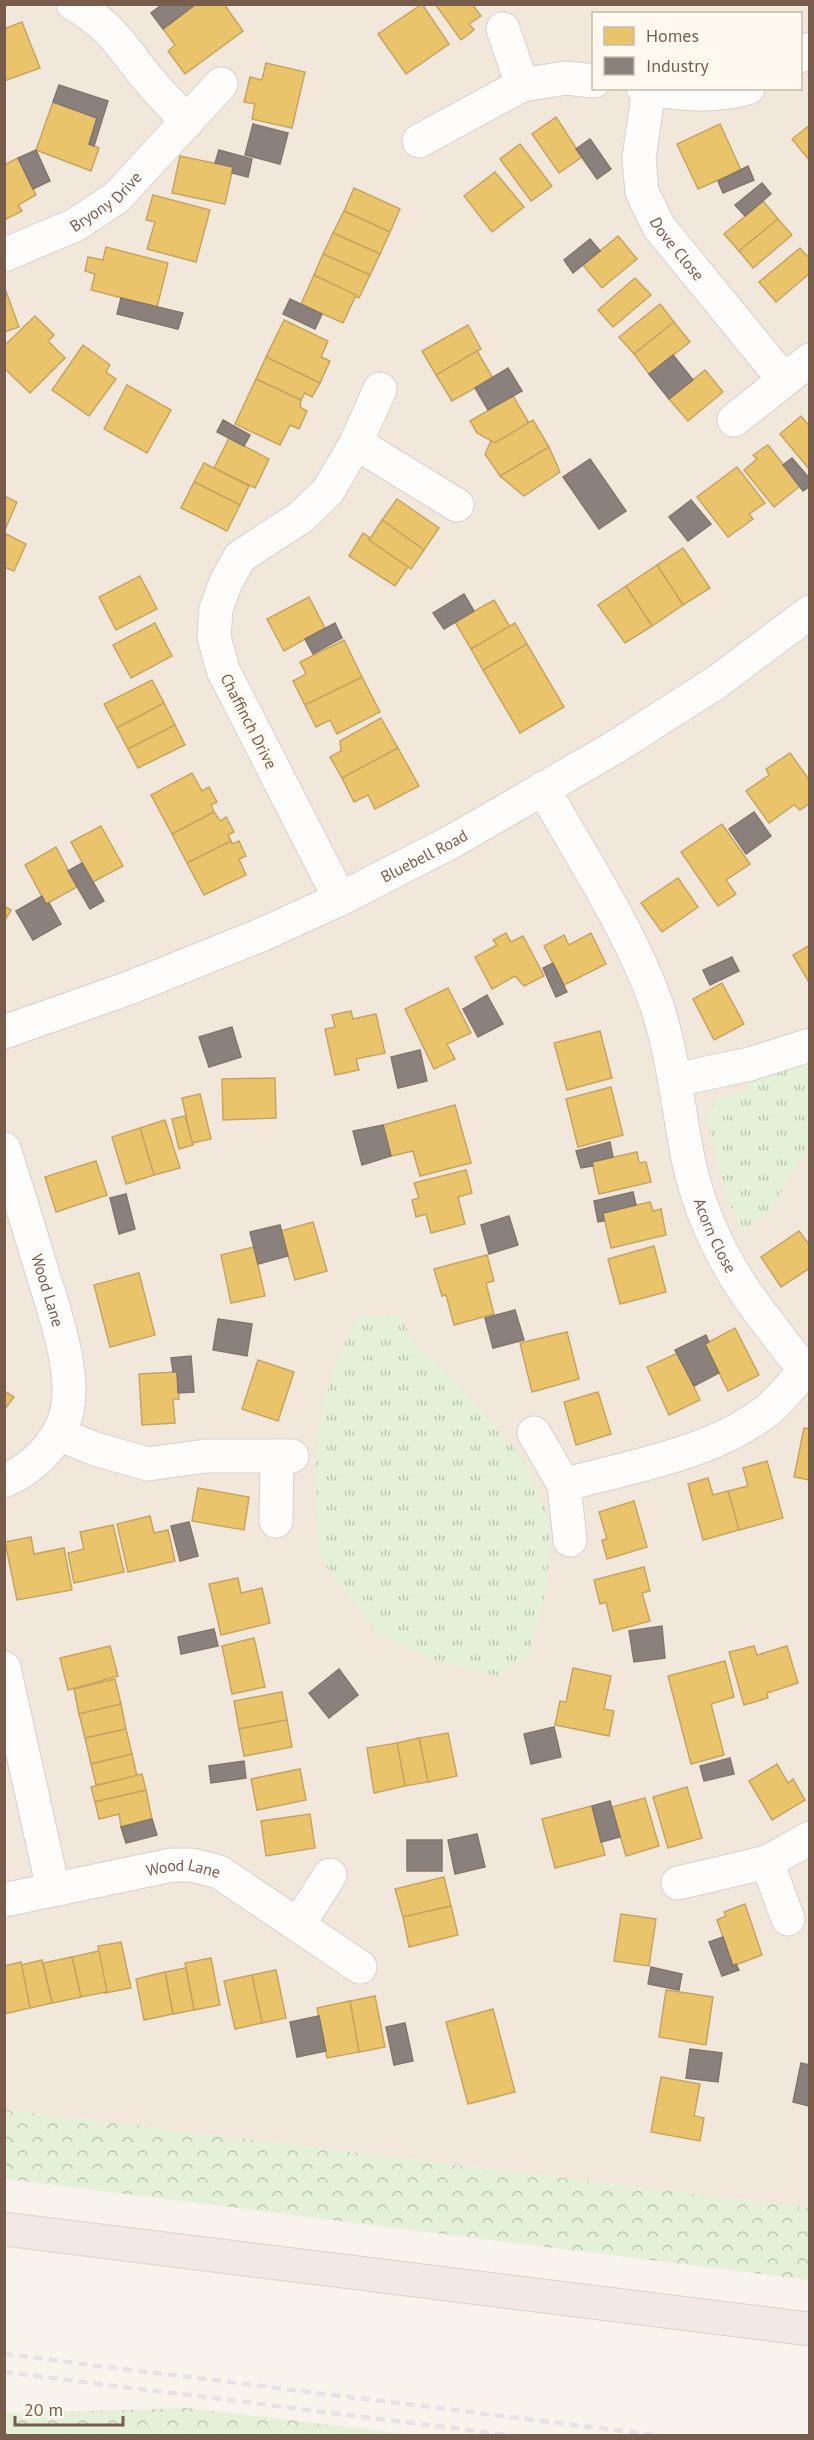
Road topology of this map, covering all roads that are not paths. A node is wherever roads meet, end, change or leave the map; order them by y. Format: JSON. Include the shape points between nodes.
{"nodes":[{"id":1,"x":73,"y":4,"type":"edge"},
{"id":2,"x":502,"y":29,"type":"dead end"},
{"id":3,"x":592,"y":81,"type":"edge"},
{"id":4,"x":221,"y":84,"type":"dead end"},
{"id":5,"x":522,"y":85,"type":"junction"},
{"id":6,"x":646,"y":90,"type":"edge"},
{"id":7,"x":654,"y":90,"type":"edge"},
{"id":8,"x":741,"y":90,"type":"edge"},
{"id":9,"x":188,"y":122,"type":"junction"},
{"id":10,"x":419,"y":141,"type":"dead end"},
{"id":11,"x":4,"y":255,"type":"edge"},
{"id":12,"x":810,"y":360,"type":"edge"},
{"id":13,"x":784,"y":380,"type":"junction"},
{"id":14,"x":380,"y":389,"type":"dead end"},
{"id":15,"x":734,"y":420,"type":"dead end"},
{"id":16,"x":356,"y":443,"type":"junction"},
{"id":17,"x":456,"y":505,"type":"dead end"},
{"id":18,"x":810,"y":612,"type":"edge"},
{"id":19,"x":543,"y":788,"type":"junction"},
{"id":20,"x":340,"y":899,"type":"junction"},
{"id":21,"x":4,"y":1032,"type":"edge"},
{"id":22,"x":810,"y":1046,"type":"edge"},
{"id":23,"x":675,"y":1080,"type":"junction"},
{"id":24,"x":4,"y":1149,"type":"edge"},
{"id":25,"x":808,"y":1371,"type":"edge"},
{"id":26,"x":534,"y":1433,"type":"dead end"},
{"id":27,"x":58,"y":1434,"type":"junction"},
{"id":28,"x":4,"y":1480,"type":"edge"},
{"id":29,"x":564,"y":1485,"type":"junction"},
{"id":30,"x":276,"y":1521,"type":"dead end"},
{"id":31,"x":570,"y":1540,"type":"dead end"},
{"id":32,"x":4,"y":1668,"type":"edge"},
{"id":33,"x":810,"y":1838,"type":"edge"},
{"id":34,"x":767,"y":1862,"type":"junction"},
{"id":35,"x":330,"y":1875,"type":"dead end"},
{"id":36,"x":678,"y":1883,"type":"dead end"},
{"id":37,"x":53,"y":1889,"type":"junction"},
{"id":38,"x":4,"y":1900,"type":"edge"},
{"id":39,"x":788,"y":1918,"type":"dead end"},
{"id":40,"x":298,"y":1925,"type":"junction"},
{"id":41,"x":360,"y":1967,"type":"dead end"},
{"id":42,"x":4,"y":2229,"type":"edge"},
{"id":43,"x":810,"y":2329,"type":"edge"}],
"edges":[{"from":1,"to":9,"type":"street","via":[[117,37],[149,80]]},
{"from":2,"to":5,"type":"street"},
{"from":3,"to":5,"type":"street","via":[[566,78]]},
{"from":4,"to":9,"type":"street","name":"Bryony Drive"},
{"from":5,"to":10,"type":"street"},
{"from":6,"to":13,"type":"street","name":"Dove Close","via":[[639,158],[642,192],[659,227]]},
{"from":7,"to":8,"type":"street","name":"Dove Close","via":[[725,95]]},
{"from":9,"to":11,"type":"street","name":"Bryony Drive","via":[[117,197],[75,225]]},
{"from":12,"to":13,"type":"street"},
{"from":13,"to":15,"type":"street"},
{"from":14,"to":16,"type":"street","name":"Chaffinch Drive"},
{"from":16,"to":17,"type":"street"},
{"from":16,"to":20,"type":"street","name":"Chaffinch Drive","via":[[328,491],[301,517],[240,557],[223,587],[214,637],[223,670]]},
{"from":18,"to":19,"type":"street","name":"Bluebell Road","via":[[717,682]]},
{"from":19,"to":20,"type":"street","name":"Bluebell Road","via":[[453,841]]},
{"from":19,"to":23,"type":"street","name":"Acorn Close","via":[[635,956],[657,1006]]},
{"from":20,"to":21,"type":"street","name":"Bluebell Road","via":[[129,988]]},
{"from":22,"to":23,"type":"street"},
{"from":23,"to":25,"type":"street","name":"Acorn Close","via":[[689,1159],[705,1217],[754,1306]]},
{"from":24,"to":27,"type":"street","name":"Wood Lane","via":[[60,1330],[68,1381],[67,1411]]},
{"from":25,"to":29,"type":"street","name":"Acorn Close","via":[[766,1412],[738,1431],[683,1452]]},
{"from":26,"to":29,"type":"street"},
{"from":27,"to":28,"type":"street","name":"Wood Lane","via":[[39,1458]]},
{"from":27,"to":30,"type":"street","via":[[148,1464],[206,1456],[284,1456]]},
{"from":29,"to":31,"type":"street"},
{"from":32,"to":37,"type":"street"},
{"from":33,"to":34,"type":"street"},
{"from":34,"to":36,"type":"street"},
{"from":34,"to":39,"type":"street"},
{"from":35,"to":40,"type":"street"},
{"from":37,"to":38,"type":"street","name":"Wood Lane"},
{"from":37,"to":40,"type":"street","name":"Wood Lane","via":[[172,1865],[192,1865],[219,1872]]},
{"from":40,"to":41,"type":"street","name":"Wood Lane"},
{"from":42,"to":43,"type":"highway"}]}
